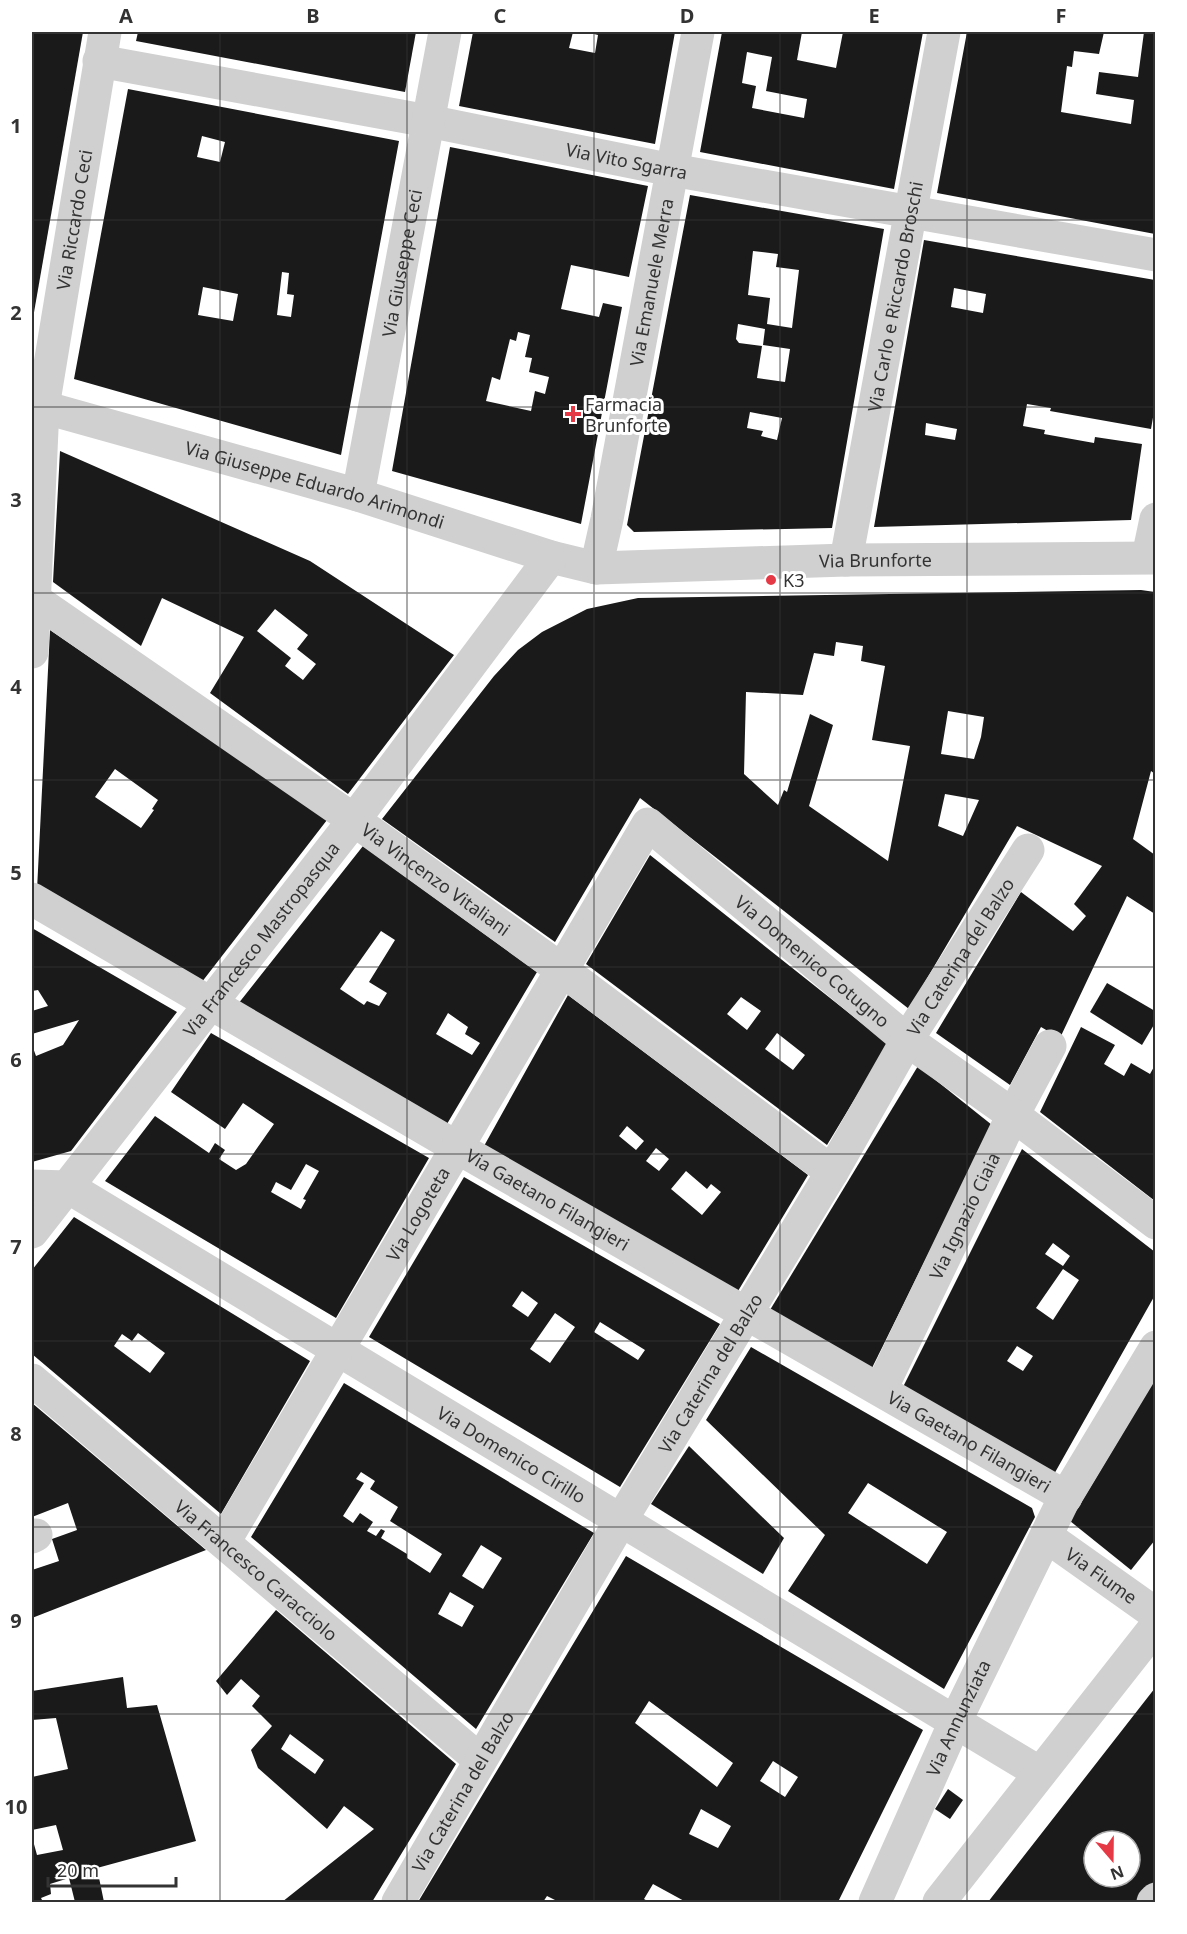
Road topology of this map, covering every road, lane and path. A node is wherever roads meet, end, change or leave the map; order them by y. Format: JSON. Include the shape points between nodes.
{"nodes":[{"id":1,"x":445,"y":32,"type":"edge"},
{"id":2,"x":698,"y":32,"type":"edge"},
{"id":3,"x":944,"y":32,"type":"edge"},
{"id":4,"x":102,"y":46,"type":"edge"},
{"id":5,"x":428,"y":121,"type":"junction"},
{"id":6,"x":672,"y":170,"type":"junction"},
{"id":7,"x":910,"y":211,"type":"junction"},
{"id":8,"x":1155,"y":255,"type":"edge"},
{"id":9,"x":37,"y":406,"type":"edge"},
{"id":10,"x":358,"y":495,"type":"junction"},
{"id":11,"x":1155,"y":519,"type":"edge"},
{"id":12,"x":551,"y":557,"type":"junction"},
{"id":13,"x":1152,"y":557,"type":"edge"},
{"id":14,"x":846,"y":560,"type":"junction"},
{"id":15,"x":596,"y":568,"type":"junction"},
{"id":16,"x":33,"y":591,"type":"edge"},
{"id":17,"x":32,"y":652,"type":"edge"},
{"id":18,"x":354,"y":820,"type":"junction"},
{"id":19,"x":648,"y":824,"type":"joint"},
{"id":20,"x":1028,"y":850,"type":"dead end"},
{"id":21,"x":32,"y":899,"type":"edge"},
{"id":22,"x":562,"y":969,"type":"junction"},
{"id":23,"x":210,"y":1003,"type":"junction"},
{"id":24,"x":907,"y":1040,"type":"junction"},
{"id":25,"x":1050,"y":1046,"type":"dead end"},
{"id":26,"x":1014,"y":1115,"type":"junction"},
{"id":27,"x":458,"y":1148,"type":"junction"},
{"id":28,"x":832,"y":1172,"type":"junction"},
{"id":29,"x":32,"y":1186,"type":"edge"},
{"id":30,"x":68,"y":1186,"type":"junction"},
{"id":31,"x":1155,"y":1223,"type":"edge"},
{"id":32,"x":32,"y":1232,"type":"edge"},
{"id":33,"x":746,"y":1313,"type":"junction"},
{"id":34,"x":1155,"y":1347,"type":"edge"},
{"id":35,"x":337,"y":1350,"type":"junction"},
{"id":36,"x":32,"y":1380,"type":"edge"},
{"id":37,"x":881,"y":1389,"type":"junction"},
{"id":38,"x":1066,"y":1497,"type":"junction"},
{"id":39,"x":620,"y":1522,"type":"junction"},
{"id":40,"x":1046,"y":1536,"type":"junction"},
{"id":41,"x":224,"y":1542,"type":"junction"},
{"id":42,"x":1155,"y":1614,"type":"edge"},
{"id":43,"x":1155,"y":1626,"type":"edge"},
{"id":44,"x":955,"y":1722,"type":"junction"},
{"id":45,"x":480,"y":1760,"type":"junction"},
{"id":46,"x":1040,"y":1773,"type":"junction"},
{"id":47,"x":398,"y":1902,"type":"edge"},
{"id":48,"x":875,"y":1902,"type":"edge"},
{"id":49,"x":939,"y":1902,"type":"edge"}],
"edges":[{"from":1,"to":5,"type":"street","name":"Via Giuseppe Ceci"},
{"from":2,"to":6,"type":"street","name":"Via Emanuele Merra"},
{"from":3,"to":7,"type":"street","name":"Via Carlo e Riccardo Broschi"},
{"from":4,"to":5,"type":"street","name":"Via Vito Sgarra"},
{"from":4,"to":9,"type":"street","name":"Via Riccardo Ceci"},
{"from":5,"to":6,"type":"street","name":"Via Vito Sgarra"},
{"from":5,"to":10,"type":"street","name":"Via Giuseppe Ceci"},
{"from":6,"to":7,"type":"street","name":"Via Vito Sgarra"},
{"from":6,"to":15,"type":"street","name":"Via Emanuele Merra"},
{"from":7,"to":8,"type":"street","name":"Via Vito Sgarra"},
{"from":7,"to":14,"type":"street","name":"Via Carlo e Riccardo Broschi"},
{"from":9,"to":10,"type":"street","name":"Via Giuseppe Eduardo Arimondi"},
{"from":9,"to":16,"type":"street","name":"Via Riccardo Ceci"},
{"from":10,"to":12,"type":"street","name":"Via Giuseppe Eduardo Arimondi"},
{"from":11,"to":13,"type":"street"},
{"from":12,"to":15,"type":"street","name":"Via Giuseppe Eduardo Arimondi"},
{"from":12,"to":18,"type":"street","name":"Via Francesco Mastropasqua"},
{"from":13,"to":14,"type":"street","name":"Via Brunforte"},
{"from":14,"to":15,"type":"street","name":"Via Brunforte"},
{"from":16,"to":17,"type":"street","name":"Via Riccardo Ceci"},
{"from":16,"to":18,"type":"street","name":"Via Vincenzo Vitaliani"},
{"from":18,"to":22,"type":"street","name":"Via Vincenzo Vitaliani"},
{"from":18,"to":23,"type":"street","name":"Via Francesco Mastropasqua"},
{"from":19,"to":22,"type":"street","name":"Via Logoteta"},
{"from":19,"to":24,"type":"street","name":"Via Domenico Cotugno"},
{"from":20,"to":24,"type":"street","name":"Via Caterina del Balzo"},
{"from":21,"to":23,"type":"street","name":"Via Gaetano Filangieri"},
{"from":22,"to":27,"type":"street","name":"Via Logoteta"},
{"from":22,"to":28,"type":"street","name":"Via Vincenzo Vitaliani"},
{"from":23,"to":27,"type":"street","name":"Via Gaetano Filangieri"},
{"from":23,"to":30,"type":"street","name":"Via Francesco Mastropasqua"},
{"from":24,"to":26,"type":"street","name":"Via Domenico Cotugno"},
{"from":24,"to":28,"type":"street","name":"Via Caterina del Balzo"},
{"from":25,"to":26,"type":"street","name":"Via Ignazio Ciaia"},
{"from":26,"to":31,"type":"street","name":"Via Domenico Cotugno"},
{"from":26,"to":37,"type":"street","name":"Via Ignazio Ciaia"},
{"from":27,"to":33,"type":"street","name":"Via Gaetano Filangieri"},
{"from":27,"to":35,"type":"street","name":"Via Logoteta"},
{"from":28,"to":33,"type":"street","name":"Via Caterina del Balzo"},
{"from":29,"to":30,"type":"street"},
{"from":30,"to":32,"type":"street","name":"Via Francesco Mastropasqua"},
{"from":30,"to":35,"type":"street","name":"Via Domenico Cirillo"},
{"from":33,"to":37,"type":"street","name":"Via Gaetano Filangieri"},
{"from":33,"to":39,"type":"street","name":"Via Caterina del Balzo"},
{"from":34,"to":38,"type":"street","name":"Via Annunziata"},
{"from":35,"to":39,"type":"street","name":"Via Domenico Cirillo"},
{"from":35,"to":41,"type":"street","name":"Via Logoteta"},
{"from":36,"to":41,"type":"street","name":"Via Francesco Caracciolo"},
{"from":37,"to":38,"type":"street","name":"Via Gaetano Filangieri"},
{"from":38,"to":40,"type":"street","name":"Via Annunziata"},
{"from":39,"to":44,"type":"street","name":"Via Domenico Cirillo"},
{"from":39,"to":45,"type":"street","name":"Via Caterina del Balzo"},
{"from":40,"to":42,"type":"street","name":"Via Fiume"},
{"from":40,"to":44,"type":"street","name":"Via Annunziata"},
{"from":41,"to":45,"type":"street","name":"Via Francesco Caracciolo"},
{"from":43,"to":46,"type":"street"},
{"from":44,"to":46,"type":"street","name":"Via Domenico Cirillo"},
{"from":44,"to":48,"type":"street","name":"Via Annunziata"},
{"from":45,"to":47,"type":"street","name":"Via Caterina del Balzo"},
{"from":46,"to":49,"type":"street"}]}
